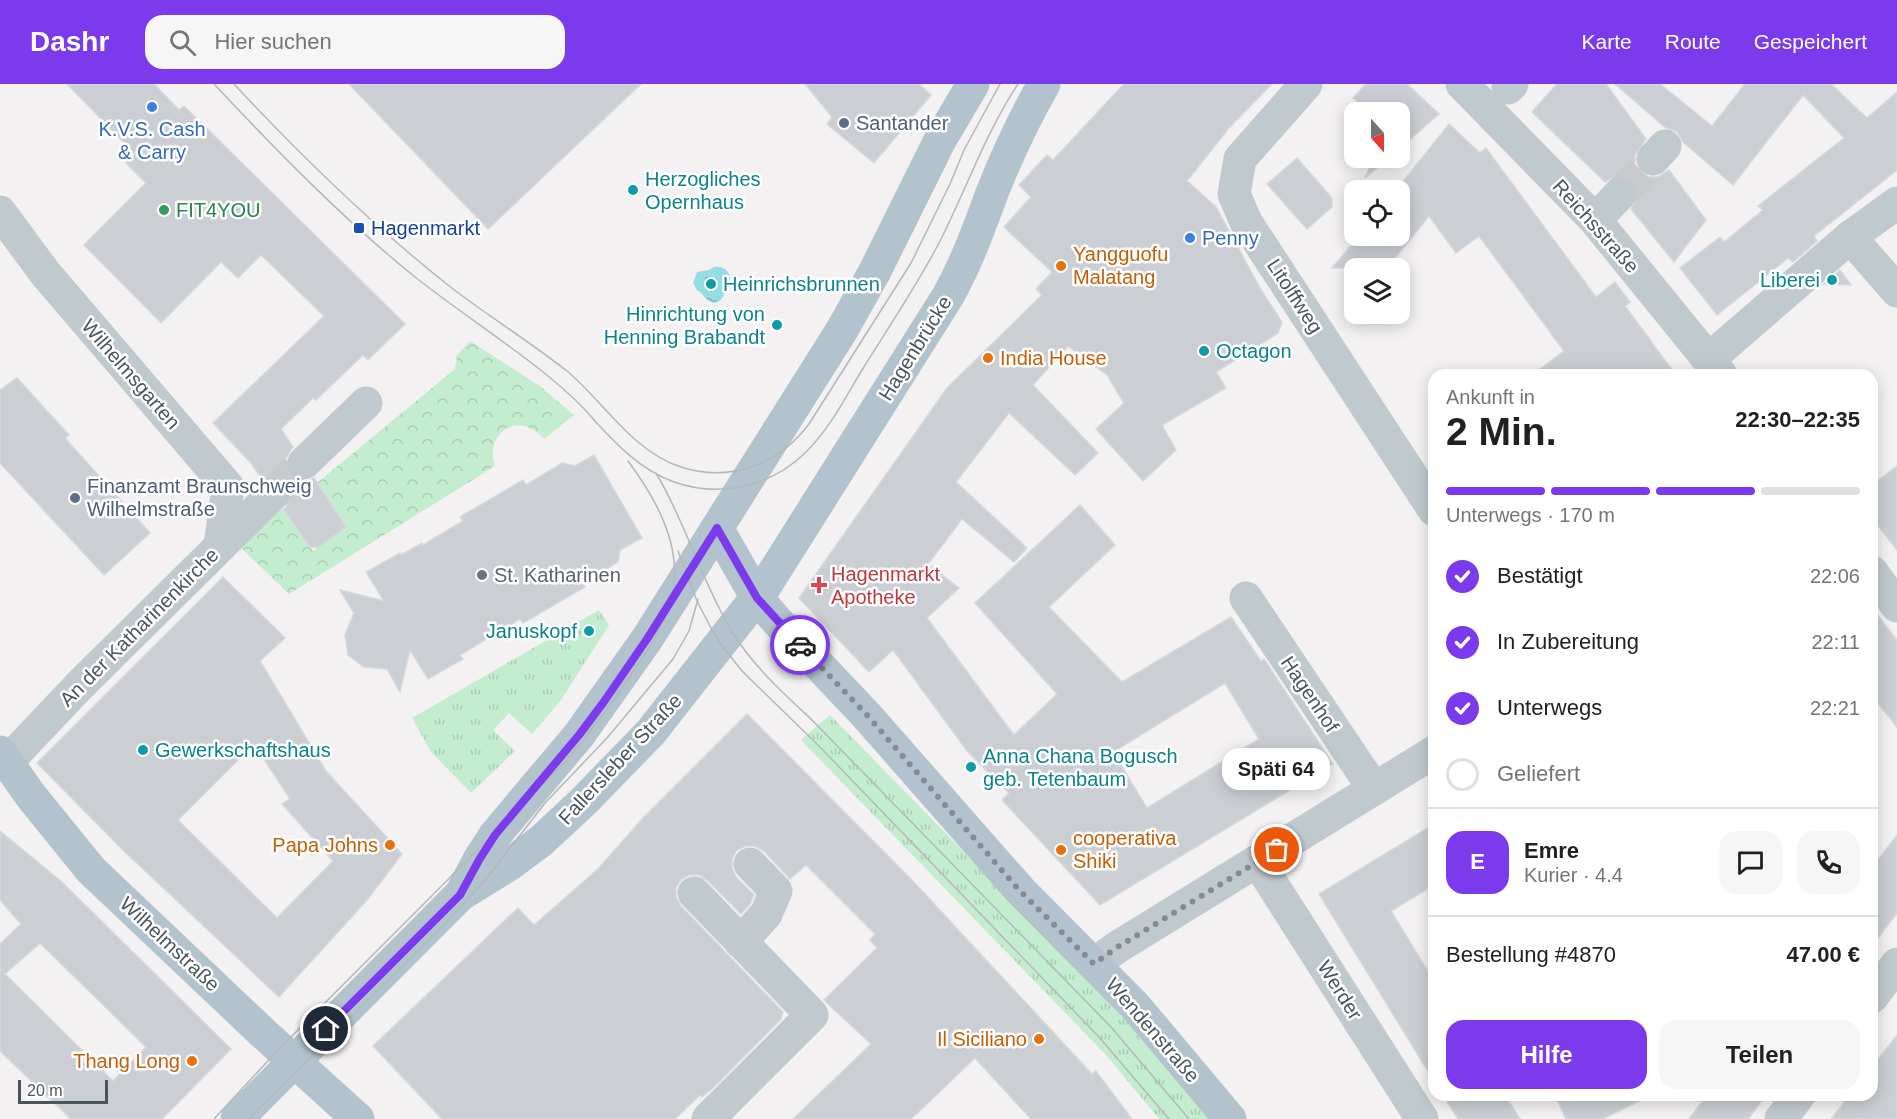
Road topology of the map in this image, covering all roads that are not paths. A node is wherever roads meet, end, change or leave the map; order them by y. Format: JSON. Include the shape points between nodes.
{"nodes":[{"id":1,"x":973,"y":84,"type":"edge"},
{"id":2,"x":1044,"y":84,"type":"edge"},
{"id":3,"x":1306,"y":84,"type":"edge"},
{"id":4,"x":1462,"y":84,"type":"edge"},
{"id":5,"x":1618,"y":195,"type":"tunnel mouth"},
{"id":6,"x":1897,"y":203,"type":"edge"},
{"id":7,"x":0,"y":212,"type":"edge"},
{"id":8,"x":1595,"y":220,"type":"junction"},
{"id":9,"x":1850,"y":237,"type":"junction"},
{"id":10,"x":1897,"y":291,"type":"edge"},
{"id":11,"x":1715,"y":367,"type":"edge"},
{"id":12,"x":366,"y":403,"type":"dead end"},
{"id":13,"x":304,"y":463,"type":"tunnel mouth"},
{"id":14,"x":273,"y":494,"type":"tunnel mouth"},
{"id":15,"x":1428,"y":501,"type":"edge"},
{"id":16,"x":717,"y":528,"type":"junction"},
{"id":17,"x":220,"y":546,"type":"junction"},
{"id":18,"x":1878,"y":580,"type":"edge"},
{"id":19,"x":757,"y":598,"type":"junction"},
{"id":20,"x":1246,"y":598,"type":"dead end"},
{"id":21,"x":1897,"y":606,"type":"edge"},
{"id":22,"x":1428,"y":756,"type":"edge"},
{"id":23,"x":3,"y":757,"type":"edge"},
{"id":24,"x":1374,"y":789,"type":"junction"},
{"id":25,"x":1258,"y":862,"type":"junction"},
{"id":26,"x":750,"y":864,"type":"dead end"},
{"id":27,"x":694,"y":893,"type":"dead end"},
{"id":28,"x":460,"y":895,"type":"junction"},
{"id":29,"x":741,"y":942,"type":"junction"},
{"id":30,"x":1094,"y":964,"type":"junction"},
{"id":31,"x":1897,"y":964,"type":"edge"},
{"id":32,"x":1878,"y":989,"type":"edge"},
{"id":33,"x":295,"y":1061,"type":"junction"},
{"id":34,"x":1794,"y":1101,"type":"edge"},
{"id":35,"x":237,"y":1119,"type":"edge"},
{"id":36,"x":358,"y":1119,"type":"edge"},
{"id":37,"x":708,"y":1119,"type":"edge"},
{"id":38,"x":1230,"y":1119,"type":"edge"},
{"id":39,"x":1422,"y":1119,"type":"edge"},
{"id":40,"x":1781,"y":1119,"type":"edge"}],
"edges":[{"from":1,"to":16,"type":"main road","via":[[842,330]]},
{"from":2,"to":19,"type":"main road","name":"Hagenbrücke","via":[[1011,147],[969,257],[948,296]]},
{"from":3,"to":15,"type":"street","name":"Litolffweg","via":[[1240,159],[1234,194],[1246,222]]},
{"from":4,"to":8,"type":"street","name":"Reichsstraße"},
{"from":5,"to":8,"type":"street"},
{"from":6,"to":9,"type":"street"},
{"from":7,"to":17,"type":"street","name":"Wilhelmsgarten","via":[[45,273],[228,487]]},
{"from":8,"to":11,"type":"street","name":"Reichsstraße"},
{"from":9,"to":10,"type":"street"},
{"from":9,"to":11,"type":"street"},
{"from":12,"to":13,"type":"street"},
{"from":14,"to":17,"type":"street","name":"An der Katharinenkirche"},
{"from":16,"to":19,"type":"main road","name":"Wendenstraße"},
{"from":16,"to":28,"type":"main road","name":"Fallersleber Straße","via":[[603,703],[495,835]]},
{"from":17,"to":23,"type":"street","name":"An der Katharinenkirche"},
{"from":18,"to":21,"type":"street"},
{"from":19,"to":28,"type":"main road","name":"Fallersleber Straße","via":[[651,732],[592,793],[529,851]]},
{"from":19,"to":30,"type":"main road","name":"Wendenstraße","via":[[867,715],[1019,890]]},
{"from":20,"to":24,"type":"street","name":"Hagenhof"},
{"from":22,"to":24,"type":"street"},
{"from":23,"to":33,"type":"main road","name":"Wilhelmstraße","via":[[91,870]]},
{"from":24,"to":25,"type":"street"},
{"from":25,"to":30,"type":"street"},
{"from":25,"to":39,"type":"street","name":"Werder"},
{"from":26,"to":29,"type":"street","via":[[776,891],[766,914]]},
{"from":27,"to":29,"type":"street"},
{"from":28,"to":33,"type":"main road","name":"Fallersleber Straße"},
{"from":29,"to":37,"type":"street","via":[[812,1015]]},
{"from":30,"to":38,"type":"main road","name":"Wendenstraße","via":[[1135,1006]]},
{"from":31,"to":32,"type":"street"},
{"from":33,"to":35,"type":"main road","name":"Fallersleber Straße"},
{"from":33,"to":36,"type":"main road","name":"Wilhelmstraße"},
{"from":34,"to":40,"type":"street"}]}
